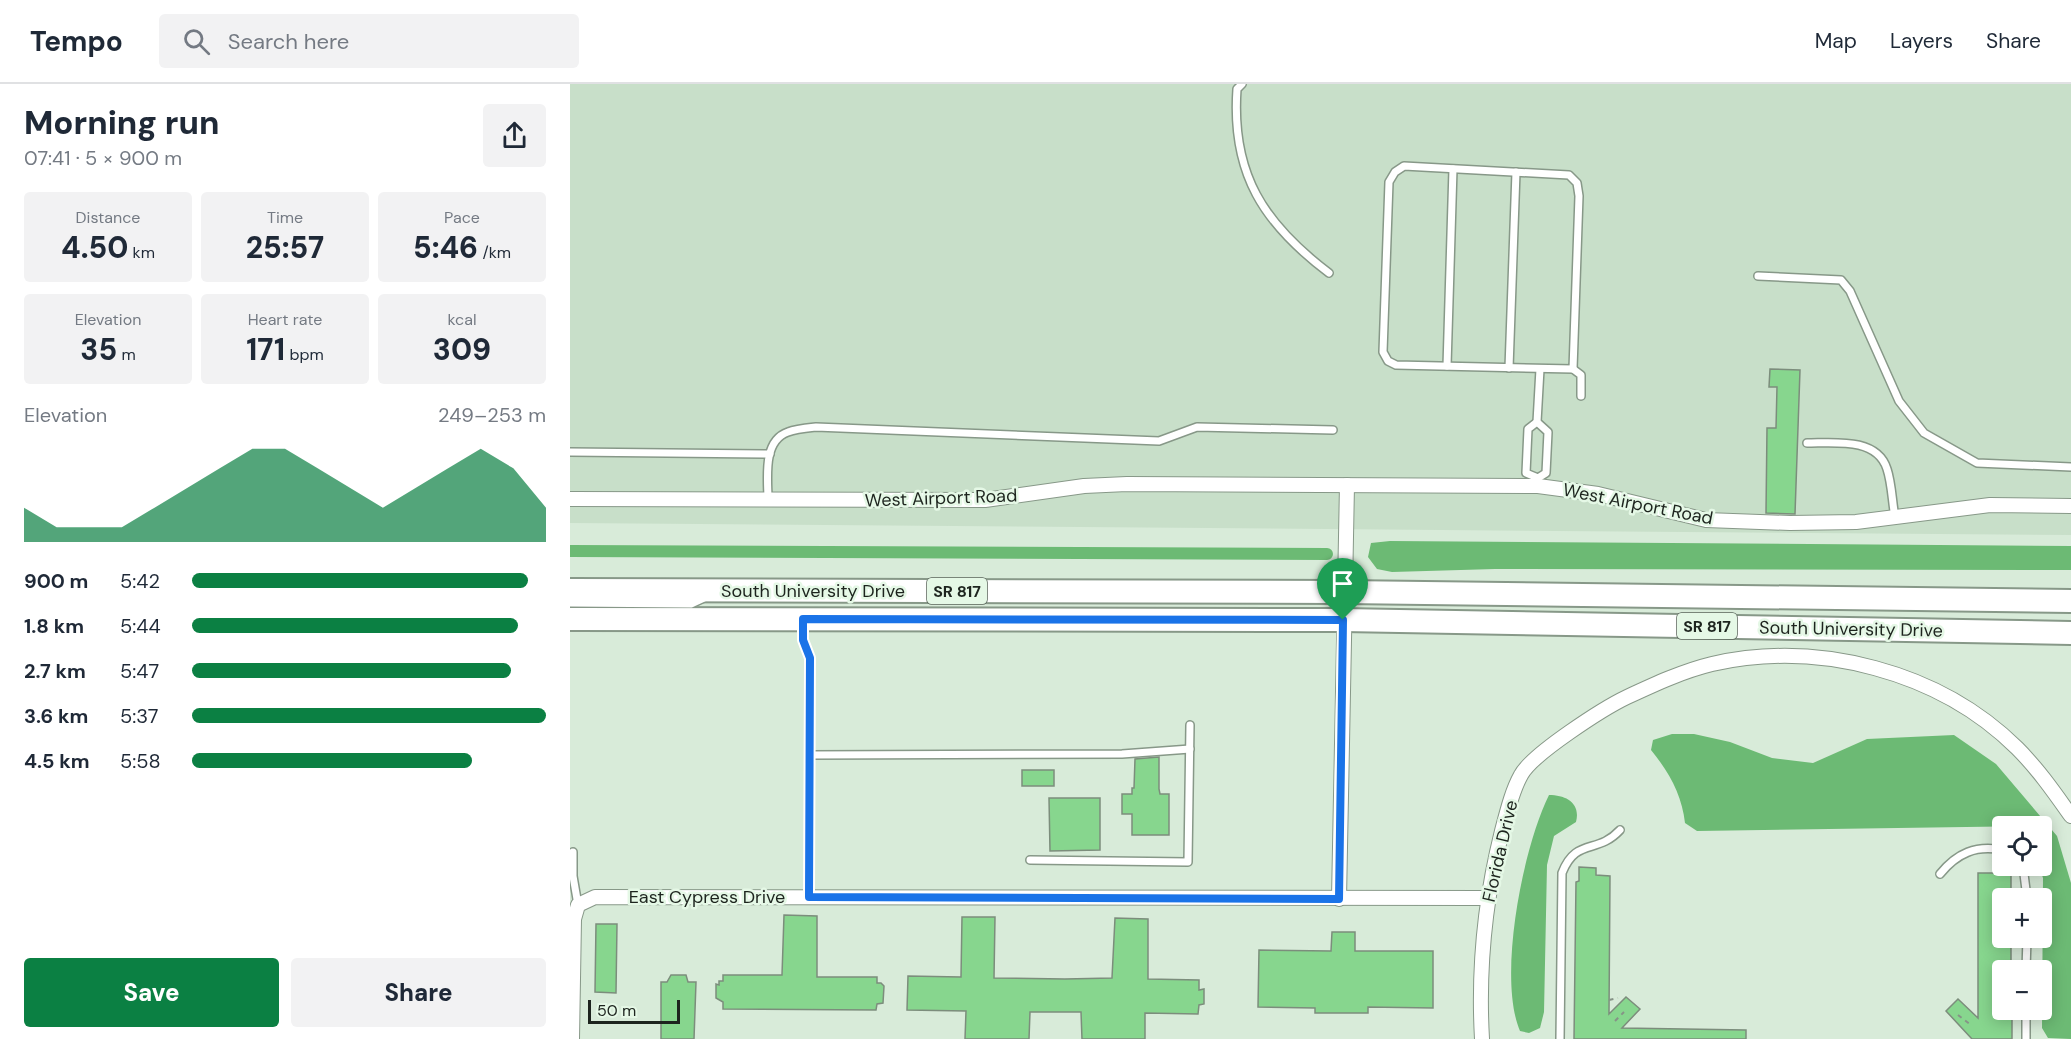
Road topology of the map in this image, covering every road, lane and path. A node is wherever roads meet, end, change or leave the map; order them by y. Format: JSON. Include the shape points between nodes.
{"nodes":[{"id":1,"x":1242,"y":84,"type":"edge"},
{"id":2,"x":1453,"y":169,"type":"junction"},
{"id":3,"x":1516,"y":172,"type":"junction"},
{"id":4,"x":1329,"y":273,"type":"dead end"},
{"id":5,"x":1758,"y":276,"type":"dead end"},
{"id":6,"x":1447,"y":366,"type":"junction"},
{"id":7,"x":1509,"y":368,"type":"junction"},
{"id":8,"x":1540,"y":369,"type":"junction"},
{"id":9,"x":1573,"y":369,"type":"junction"},
{"id":10,"x":1581,"y":396,"type":"dead end"},
{"id":11,"x":1537,"y":422,"type":"junction"},
{"id":12,"x":1333,"y":430,"type":"dead end"},
{"id":13,"x":1807,"y":443,"type":"dead end"},
{"id":14,"x":570,"y":452,"type":"edge"},
{"id":15,"x":770,"y":454,"type":"junction"},
{"id":16,"x":2071,"y":467,"type":"edge"},
{"id":17,"x":1538,"y":482,"type":"junction"},
{"id":18,"x":1347,"y":485,"type":"junction"},
{"id":19,"x":570,"y":499,"type":"edge"},
{"id":20,"x":768,"y":500,"type":"junction"},
{"id":21,"x":2071,"y":506,"type":"edge"},
{"id":22,"x":1895,"y":517,"type":"junction"},
{"id":23,"x":570,"y":590,"type":"edge"},
{"id":24,"x":723,"y":590,"type":"junction"},
{"id":25,"x":1344,"y":592,"type":"junction"},
{"id":26,"x":2071,"y":601,"type":"edge"},
{"id":27,"x":570,"y":603,"type":"edge"},
{"id":28,"x":570,"y":619,"type":"edge"},
{"id":29,"x":803,"y":619,"type":"junction"},
{"id":30,"x":1343,"y":620,"type":"junction"},
{"id":31,"x":2071,"y":633,"type":"edge"},
{"id":32,"x":1190,"y":725,"type":"dead end"},
{"id":33,"x":1190,"y":749,"type":"junction"},
{"id":34,"x":809,"y":755,"type":"junction"},
{"id":35,"x":2071,"y":816,"type":"edge"},
{"id":36,"x":1620,"y":830,"type":"dead end"},
{"id":37,"x":1992,"y":849,"type":"edge"},
{"id":38,"x":573,"y":852,"type":"dead end"},
{"id":39,"x":1030,"y":860,"type":"dead end"},
{"id":40,"x":1940,"y":874,"type":"dead end"},
{"id":41,"x":809,"y":897,"type":"junction"},
{"id":42,"x":1486,"y":898,"type":"junction"},
{"id":43,"x":1339,"y":899,"type":"junction"},
{"id":44,"x":578,"y":905,"type":"junction"},
{"id":45,"x":1618,"y":998,"type":"dead end"},
{"id":46,"x":1609,"y":1000,"type":"dead end"},
{"id":47,"x":1624,"y":1012,"type":"dead end"},
{"id":48,"x":1959,"y":1015,"type":"dead end"},
{"id":49,"x":2026,"y":1020,"type":"edge"},
{"id":50,"x":1615,"y":1021,"type":"dead end"},
{"id":51,"x":1971,"y":1025,"type":"dead end"},
{"id":52,"x":572,"y":1039,"type":"edge"},
{"id":53,"x":1482,"y":1039,"type":"edge"},
{"id":54,"x":1560,"y":1039,"type":"edge"},
{"id":55,"x":2026,"y":1039,"type":"edge"}],
"edges":[{"from":1,"to":4,"type":"lane","via":[[1237,89],[1235,116],[1240,153],[1259,202],[1294,247]]},
{"from":2,"to":3,"type":"lane"},
{"from":2,"to":6,"type":"lane"},
{"from":2,"to":6,"type":"lane","via":[[1404,166],[1389,182],[1383,352],[1396,365]]},
{"from":3,"to":7,"type":"lane"},
{"from":3,"to":9,"type":"lane","via":[[1569,175],[1577,183]]},
{"from":5,"to":16,"type":"lane","via":[[1841,280],[1850,291],[1899,401],[1924,433],[1977,464]]},
{"from":6,"to":7,"type":"lane"},
{"from":7,"to":8,"type":"lane"},
{"from":8,"to":9,"type":"lane"},
{"from":8,"to":11,"type":"lane"},
{"from":9,"to":10,"type":"lane","via":[[1581,375]]},
{"from":11,"to":17,"type":"lane","via":[[1548,432],[1546,473]]},
{"from":11,"to":17,"type":"lane","via":[[1528,429],[1526,473]]},
{"from":12,"to":15,"type":"lane","via":[[1197,427],[1159,441],[816,427],[785,432]]},
{"from":13,"to":22,"type":"lane","via":[[1862,446],[1878,454],[1887,468]]},
{"from":14,"to":15,"type":"lane"},
{"from":15,"to":20,"type":"lane"},
{"from":17,"to":18,"type":"street","name":"West Airport Road"},
{"from":17,"to":22,"type":"street","name":"West Airport Road","via":[[1706,520],[1790,524]]},
{"from":18,"to":20,"type":"street","name":"West Airport Road","via":[[1127,484],[985,500]]},
{"from":18,"to":25,"type":"street"},
{"from":19,"to":20,"type":"street","name":"West Airport Road"},
{"from":21,"to":22,"type":"street","name":"West Airport Road","via":[[1990,505]]},
{"from":23,"to":24,"type":"main road","name":"South University Drive","number":"SR 817"},
{"from":24,"to":25,"type":"main road","name":"South University Drive","number":"SR 817"},
{"from":24,"to":27,"type":"lane","via":[[691,604]]},
{"from":25,"to":26,"type":"main road","name":"South University Drive","number":"SR 817"},
{"from":25,"to":30,"type":"street"},
{"from":28,"to":29,"type":"main road","name":"South University Drive","number":"SR 817"},
{"from":29,"to":30,"type":"main road","name":"South University Drive","number":"SR 817"},
{"from":29,"to":34,"type":"lane","via":[[803,640],[810,658]]},
{"from":30,"to":31,"type":"main road","name":"South University Drive","number":"SR 817"},
{"from":30,"to":43,"type":"street"},
{"from":32,"to":33,"type":"lane"},
{"from":33,"to":34,"type":"lane","via":[[1122,754]]},
{"from":33,"to":39,"type":"lane","via":[[1188,862]]},
{"from":34,"to":41,"type":"lane"},
{"from":35,"to":42,"type":"street","name":"Florida Drive","via":[[2016,747],[1957,702],[1922,684],[1891,672],[1802,656],[1758,657],[1712,664],[1665,680],[1595,715],[1549,748],[1522,773],[1515,788]]},
{"from":36,"to":54,"type":"lane","via":[[1609,842],[1576,851],[1562,873]]},
{"from":37,"to":40,"type":"lane","via":[[1961,854]]},
{"from":38,"to":44,"type":"lane"},
{"from":41,"to":43,"type":"street","name":"East Cypress Drive"},
{"from":41,"to":44,"type":"street","name":"East Cypress Drive","via":[[595,897]]},
{"from":42,"to":43,"type":"street","name":"East Cypress Drive"},
{"from":42,"to":53,"type":"street","name":"Florida Drive"},
{"from":44,"to":52,"type":"street","via":[[574,919]]},
{"from":45,"to":46,"type":"path"},
{"from":47,"to":50,"type":"path"},
{"from":48,"to":51,"type":"path"},
{"from":49,"to":55,"type":"lane"}]}
